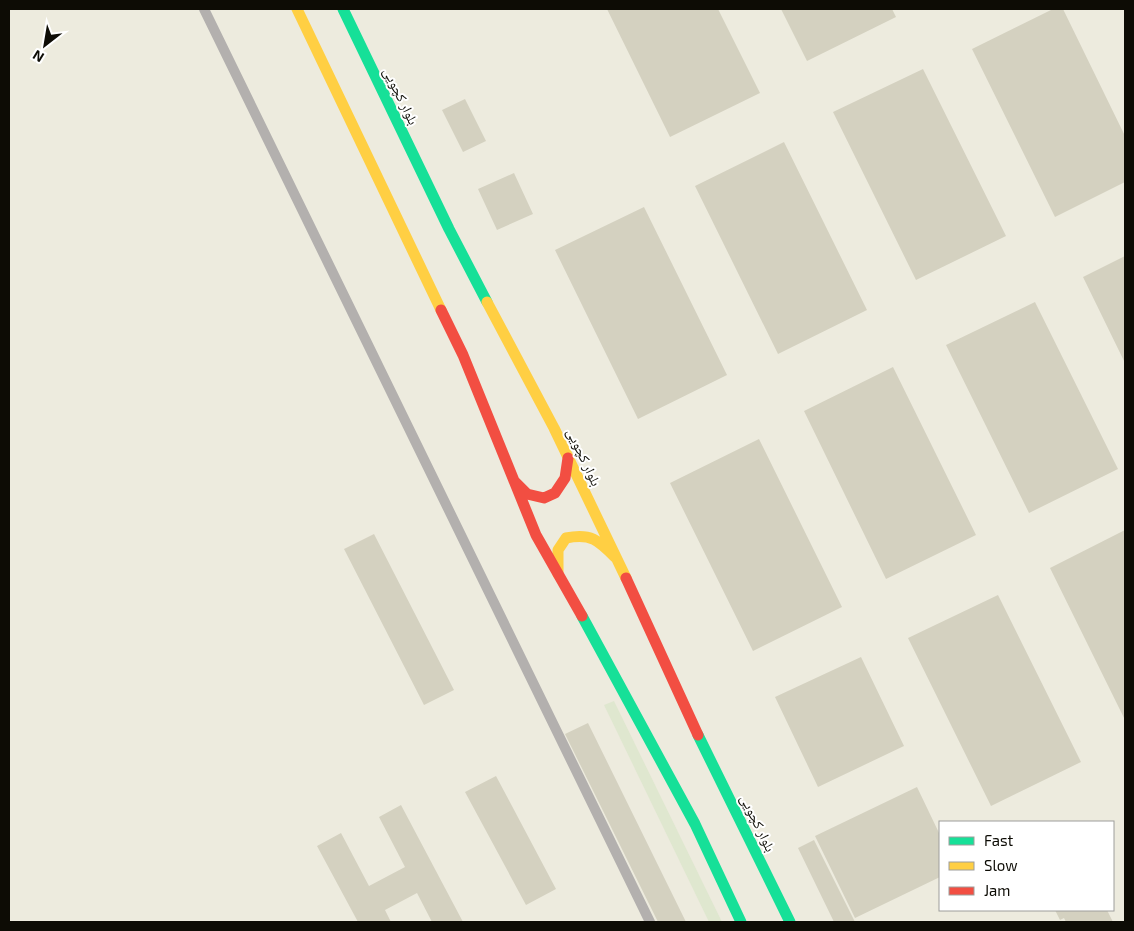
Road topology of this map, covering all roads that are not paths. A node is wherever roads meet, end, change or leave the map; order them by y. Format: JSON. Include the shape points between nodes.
{"nodes":[{"id":1,"x":204,"y":9,"type":"edge"},
{"id":2,"x":297,"y":9,"type":"edge"},
{"id":3,"x":343,"y":9,"type":"edge"},
{"id":4,"x":568,"y":458,"type":"junction"},
{"id":5,"x":514,"y":482,"type":"junction"},
{"id":6,"x":616,"y":558,"type":"junction"},
{"id":7,"x":558,"y":574,"type":"junction"},
{"id":8,"x":650,"y":922,"type":"edge"},
{"id":9,"x":741,"y":922,"type":"edge"},
{"id":10,"x":790,"y":922,"type":"edge"}],
"edges":[{"from":1,"to":8,"type":"lane"},
{"from":2,"to":5,"type":"main road","via":[[463,354]]},
{"from":3,"to":4,"type":"main road","name":"بلوار کچویی","via":[[449,229]]},
{"from":4,"to":5,"type":"main road","via":[[565,478],[556,493],[544,498],[527,494]]},
{"from":4,"to":6,"type":"main road","name":"بلوار کچویی"},
{"from":5,"to":7,"type":"main road","via":[[536,535]]},
{"from":6,"to":7,"type":"main road","via":[[600,542],[581,535],[566,538],[558,550]]},
{"from":6,"to":10,"type":"main road","name":"بلوار کچویی"},
{"from":7,"to":9,"type":"main road","via":[[694,824]]}]}
